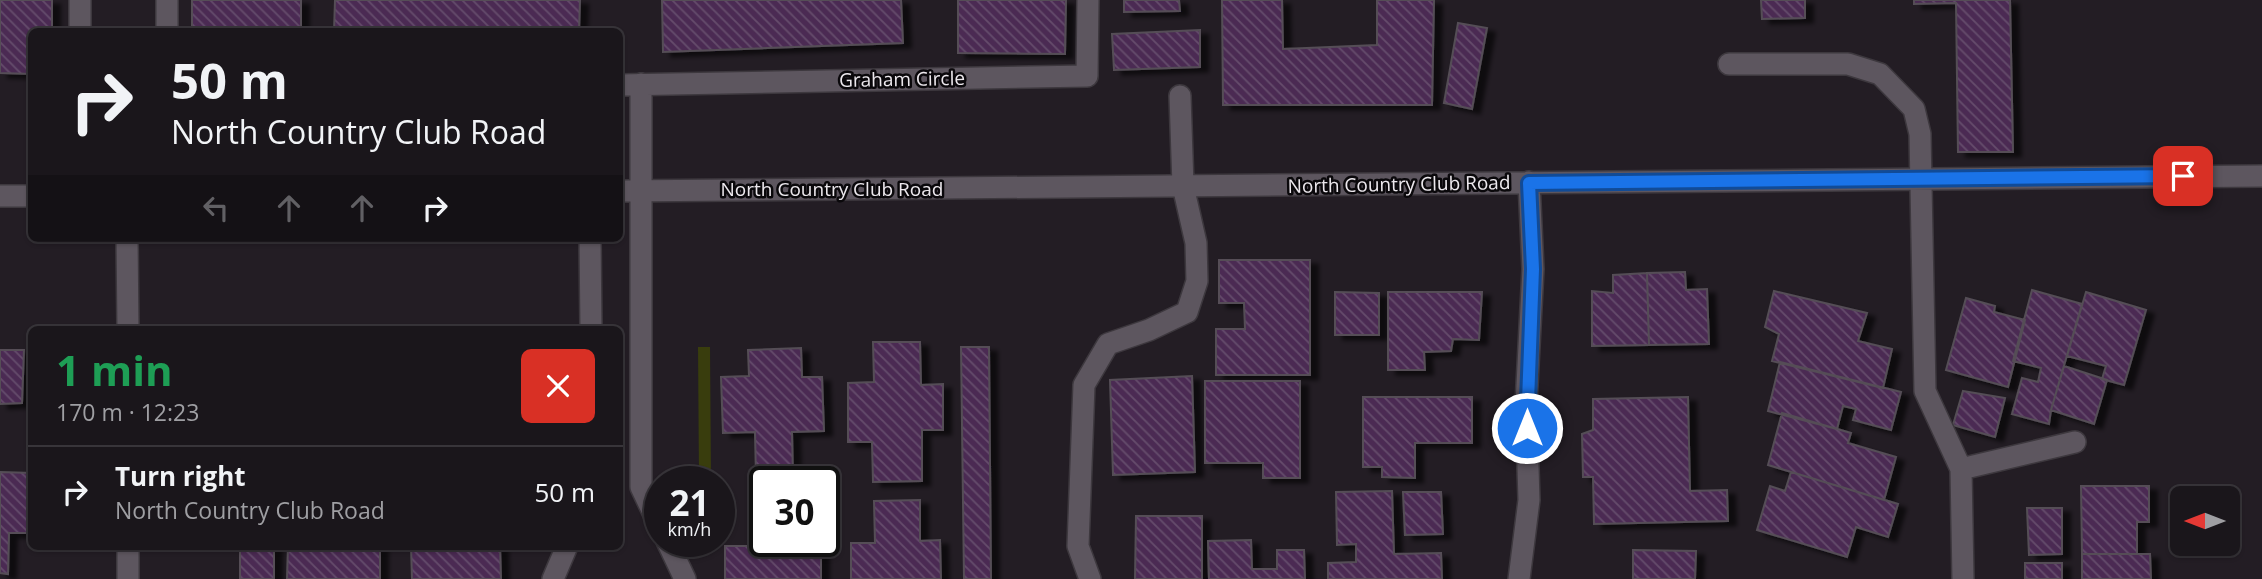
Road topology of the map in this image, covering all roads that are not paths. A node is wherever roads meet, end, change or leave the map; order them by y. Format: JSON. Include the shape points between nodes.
{"nodes":[{"id":1,"x":80,"y":0,"type":"edge"},
{"id":2,"x":167,"y":0,"type":"edge"},
{"id":3,"x":1088,"y":0,"type":"edge"},
{"id":4,"x":80,"y":28,"type":"edge"},
{"id":5,"x":167,"y":28,"type":"edge"},
{"id":6,"x":1729,"y":64,"type":"dead end"},
{"id":7,"x":630,"y":84,"type":"edge"},
{"id":8,"x":1180,"y":96,"type":"dead end"},
{"id":9,"x":2262,"y":176,"type":"edge"},
{"id":10,"x":1920,"y":179,"type":"junction"},
{"id":11,"x":1529,"y":183,"type":"junction"},
{"id":12,"x":1183,"y":186,"type":"junction"},
{"id":13,"x":630,"y":190,"type":"edge"},
{"id":14,"x":0,"y":196,"type":"edge"},
{"id":15,"x":28,"y":196,"type":"edge"},
{"id":16,"x":127,"y":242,"type":"edge"},
{"id":17,"x":590,"y":242,"type":"edge"},
{"id":18,"x":128,"y":326,"type":"edge"},
{"id":19,"x":591,"y":326,"type":"edge"},
{"id":20,"x":2075,"y":442,"type":"dead end"},
{"id":21,"x":1961,"y":469,"type":"junction"},
{"id":22,"x":644,"y":493,"type":"edge"},
{"id":23,"x":128,"y":550,"type":"edge"},
{"id":24,"x":564,"y":550,"type":"edge"},
{"id":25,"x":675,"y":557,"type":"edge"},
{"id":26,"x":128,"y":579,"type":"edge"},
{"id":27,"x":553,"y":579,"type":"edge"},
{"id":28,"x":685,"y":579,"type":"edge"},
{"id":29,"x":1090,"y":579,"type":"edge"},
{"id":30,"x":1519,"y":579,"type":"edge"},
{"id":31,"x":1963,"y":579,"type":"edge"}],
"edges":[{"from":1,"to":4,"type":"street"},
{"from":2,"to":5,"type":"street"},
{"from":3,"to":7,"type":"street","name":"Graham Circle","via":[[1087,76]]},
{"from":6,"to":10,"type":"street","via":[[1848,64],[1880,74],[1914,109],[1920,134]]},
{"from":7,"to":13,"type":"street","name":"Graham Circle"},
{"from":8,"to":12,"type":"street"},
{"from":9,"to":10,"type":"street","name":"North Country Club Road"},
{"from":10,"to":11,"type":"street","name":"North Country Club Road"},
{"from":10,"to":21,"type":"street","via":[[1925,391]]},
{"from":11,"to":12,"type":"street","name":"North Country Club Road"},
{"from":11,"to":30,"type":"street","via":[[1533,269],[1526,404],[1529,500]]},
{"from":12,"to":13,"type":"street","name":"North Country Club Road"},
{"from":12,"to":29,"type":"street","via":[[1197,269],[1187,312],[1108,344],[1084,385],[1078,546]]},
{"from":13,"to":22,"type":"street","name":"Graham Circle"},
{"from":14,"to":15,"type":"street"},
{"from":16,"to":18,"type":"street"},
{"from":17,"to":19,"type":"street"},
{"from":20,"to":21,"type":"street"},
{"from":21,"to":31,"type":"street"},
{"from":23,"to":26,"type":"street"},
{"from":24,"to":27,"type":"street"},
{"from":25,"to":28,"type":"street"}]}
